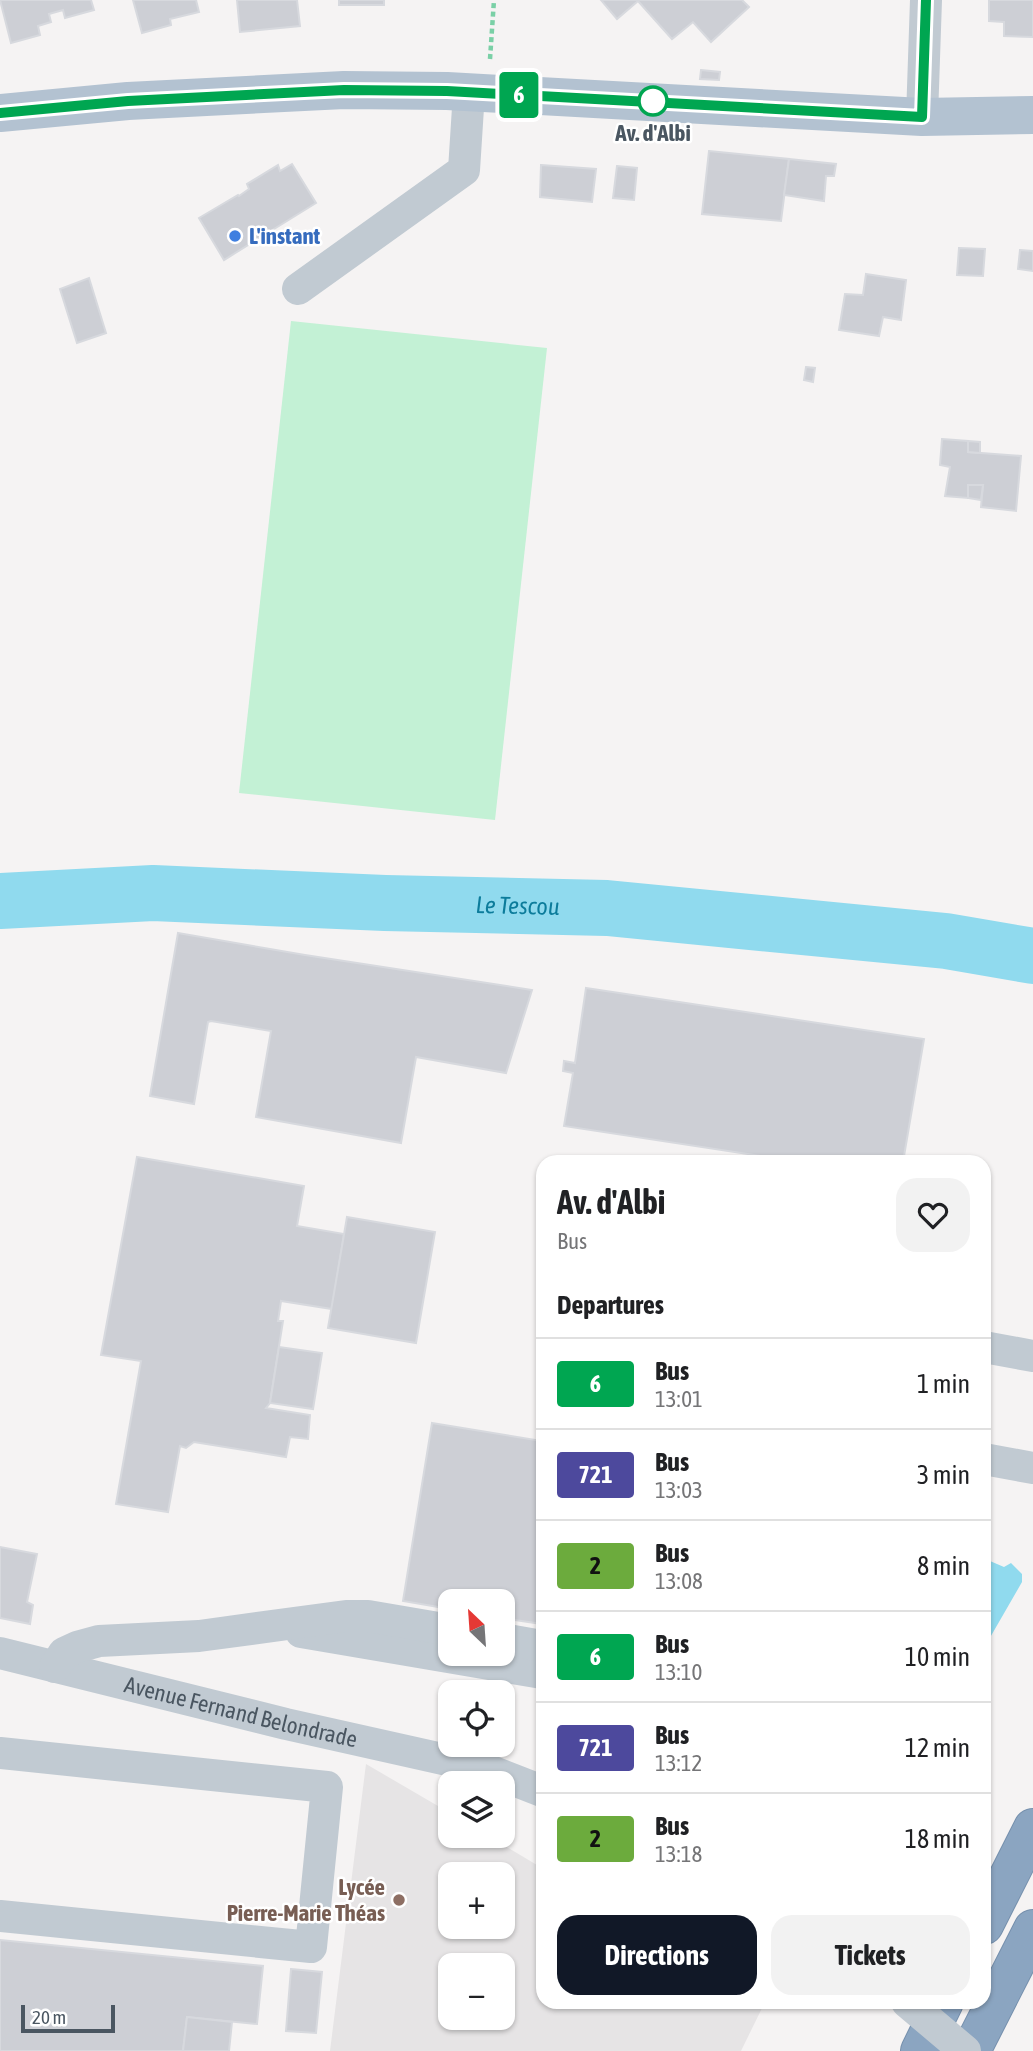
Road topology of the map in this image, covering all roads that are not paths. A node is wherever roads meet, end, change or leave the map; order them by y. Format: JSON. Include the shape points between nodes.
{"nodes":[{"id":1,"x":926,"y":0,"type":"edge"},
{"id":2,"x":479,"y":81,"type":"junction"},
{"id":3,"x":0,"y":113,"type":"edge"},
{"id":4,"x":1033,"y":115,"type":"edge"},
{"id":5,"x":922,"y":117,"type":"junction"},
{"id":6,"x":298,"y":289,"type":"dead end"},
{"id":7,"x":991,"y":1348,"type":"edge"},
{"id":8,"x":1033,"y":1356,"type":"edge"},
{"id":9,"x":991,"y":1460,"type":"edge"},
{"id":10,"x":1033,"y":1468,"type":"edge"},
{"id":11,"x":272,"y":1627,"type":"junction"},
{"id":12,"x":438,"y":1628,"type":"edge"},
{"id":13,"x":515,"y":1641,"type":"edge"},
{"id":14,"x":536,"y":1645,"type":"edge"},
{"id":15,"x":0,"y":1653,"type":"edge"},
{"id":16,"x":55,"y":1667,"type":"junction"},
{"id":17,"x":536,"y":1672,"type":"edge"},
{"id":18,"x":335,"y":1735,"type":"junction"},
{"id":19,"x":0,"y":1753,"type":"edge"},
{"id":20,"x":327,"y":1787,"type":"junction"},
{"id":21,"x":536,"y":1789,"type":"edge"},
{"id":22,"x":1033,"y":1828,"type":"edge"},
{"id":23,"x":991,"y":1911,"type":"edge"},
{"id":24,"x":0,"y":1916,"type":"edge"},
{"id":25,"x":1033,"y":1929,"type":"edge"},
{"id":26,"x":915,"y":2009,"type":"edge"},
{"id":27,"x":941,"y":2009,"type":"edge"},
{"id":28,"x":920,"y":2051,"type":"edge"},
{"id":29,"x":965,"y":2051,"type":"edge"},
{"id":30,"x":971,"y":2051,"type":"edge"}],
"edges":[{"from":1,"to":5,"type":"street"},
{"from":2,"to":3,"type":"main road"},
{"from":2,"to":5,"type":"main road"},
{"from":2,"to":6,"type":"street","via":[[464,170]]},
{"from":4,"to":5,"type":"main road"},
{"from":7,"to":8,"type":"street"},
{"from":9,"to":10,"type":"street"},
{"from":11,"to":12,"type":"street","via":[[368,1616]]},
{"from":11,"to":16,"type":"street","via":[[99,1641],[64,1653]]},
{"from":11,"to":17,"type":"street"},
{"from":13,"to":14,"type":"street"},
{"from":15,"to":16,"type":"street","name":"Avenue Fernand Belondrade"},
{"from":16,"to":18,"type":"street","name":"Avenue Fernand Belondrade"},
{"from":18,"to":20,"type":"street"},
{"from":18,"to":21,"type":"street","name":"Avenue Fernand Belondrade","via":[[483,1768]]},
{"from":19,"to":20,"type":"street"},
{"from":20,"to":24,"type":"street","via":[[311,1947]]},
{"from":22,"to":23,"type":"highway"},
{"from":25,"to":30,"type":"highway"},
{"from":26,"to":29,"type":"street","bridge":true},
{"from":27,"to":28,"type":"highway"}]}
